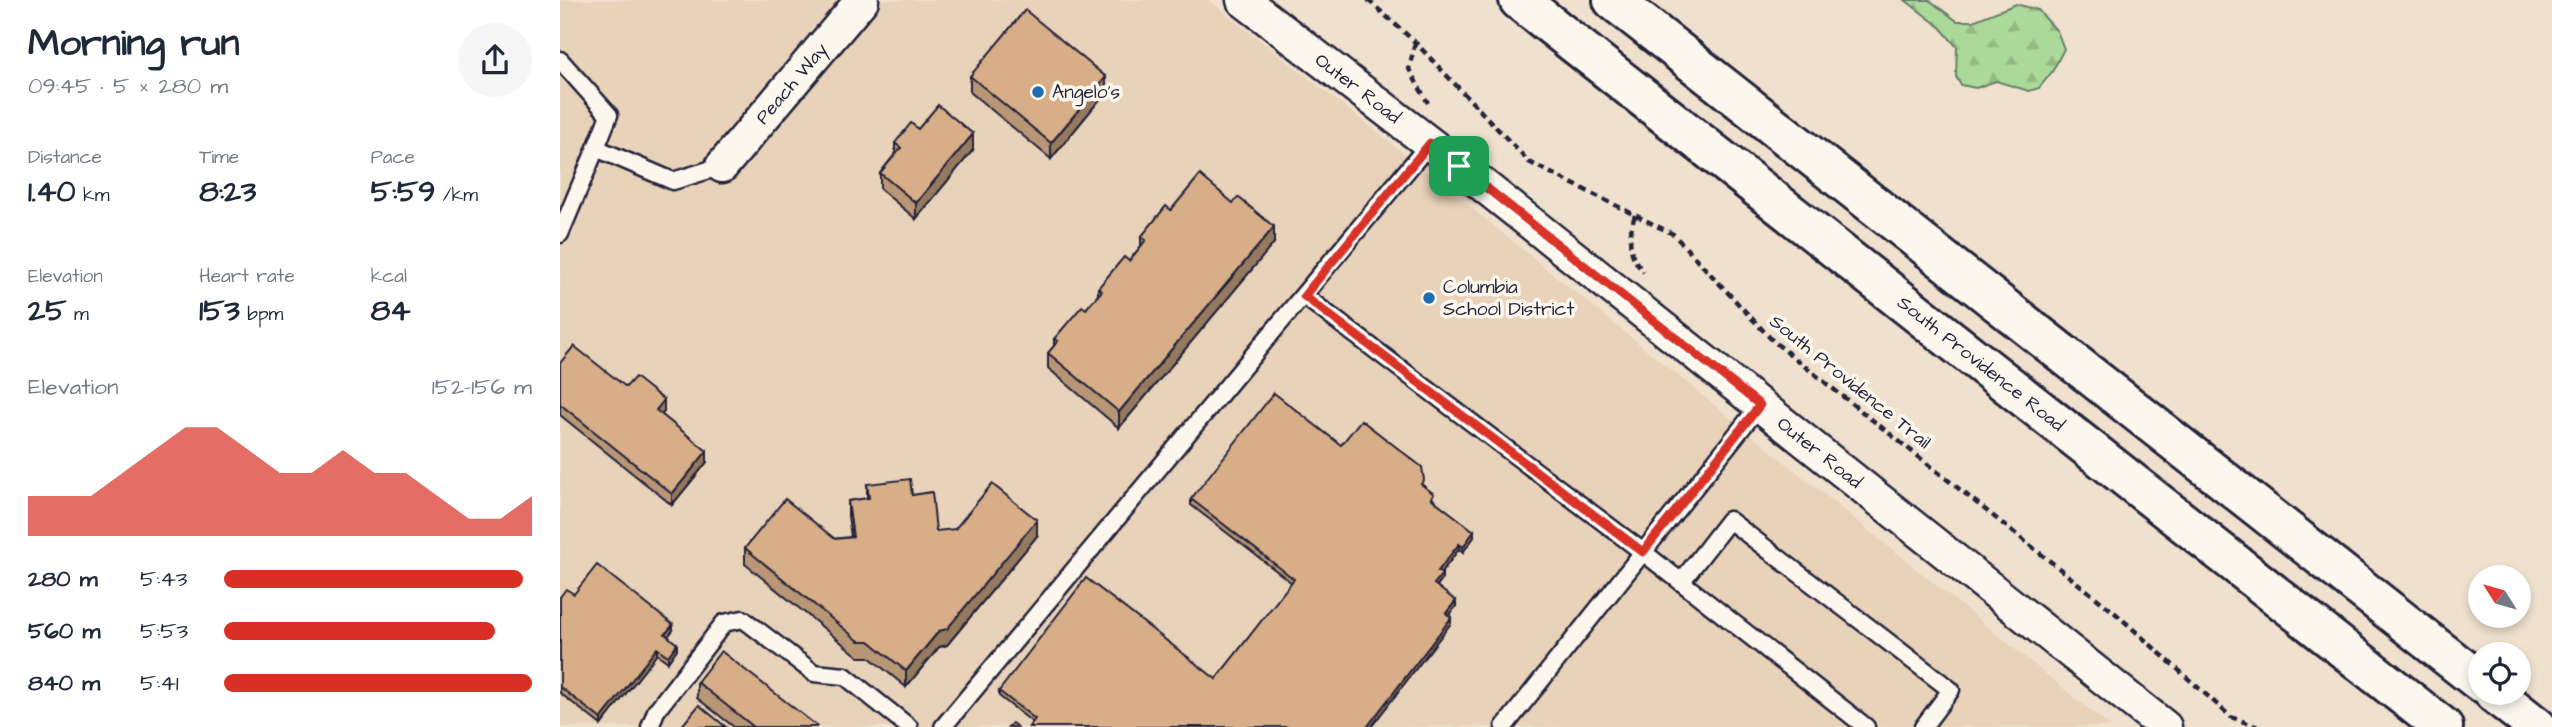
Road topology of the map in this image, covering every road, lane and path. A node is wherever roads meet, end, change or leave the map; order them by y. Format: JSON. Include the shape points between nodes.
{"nodes":[{"id":1,"x":862,"y":0,"type":"edge"},
{"id":2,"x":1242,"y":0,"type":"edge"},
{"id":3,"x":1368,"y":0,"type":"edge"},
{"id":4,"x":1519,"y":0,"type":"edge"},
{"id":5,"x":1612,"y":0,"type":"edge"},
{"id":6,"x":560,"y":60,"type":"edge"},
{"id":7,"x":1430,"y":143,"type":"junction"},
{"id":8,"x":596,"y":148,"type":"junction"},
{"id":9,"x":722,"y":166,"type":"joint"},
{"id":10,"x":560,"y":234,"type":"edge"},
{"id":11,"x":1304,"y":296,"type":"junction"},
{"id":12,"x":1760,"y":405,"type":"junction"},
{"id":13,"x":1643,"y":552,"type":"junction"},
{"id":14,"x":1681,"y":582,"type":"junction"},
{"id":15,"x":2468,"y":673,"type":"edge"},
{"id":16,"x":2509,"y":705,"type":"edge"},
{"id":17,"x":650,"y":727,"type":"edge"},
{"id":18,"x":909,"y":727,"type":"edge"},
{"id":19,"x":943,"y":727,"type":"edge"},
{"id":20,"x":1504,"y":727,"type":"edge"},
{"id":21,"x":1866,"y":727,"type":"edge"},
{"id":22,"x":1923,"y":727,"type":"edge"},
{"id":23,"x":2165,"y":727,"type":"edge"},
{"id":24,"x":2258,"y":727,"type":"edge"},
{"id":25,"x":2444,"y":727,"type":"edge"},
{"id":26,"x":2537,"y":727,"type":"edge"}],
"edges":[{"from":1,"to":9,"type":"street","name":"Peach Way"},
{"from":2,"to":7,"type":"street","name":"Outer Road"},
{"from":3,"to":24,"type":"path","name":"South Providence Trail","via":[[1529,162],[1673,234],[1773,341],[2114,612],[2231,717]]},
{"from":4,"to":25,"type":"main road","name":"South Providence Road"},
{"from":5,"to":15,"type":"main road"},
{"from":6,"to":8,"type":"lane","via":[[609,115]]},
{"from":7,"to":11,"type":"lane"},
{"from":7,"to":12,"type":"street","name":"Outer Road"},
{"from":8,"to":9,"type":"lane","via":[[673,181]]},
{"from":8,"to":10,"type":"lane"},
{"from":11,"to":13,"type":"lane"},
{"from":11,"to":19,"type":"lane"},
{"from":12,"to":13,"type":"lane"},
{"from":12,"to":23,"type":"street","name":"Outer Road"},
{"from":13,"to":14,"type":"lane"},
{"from":13,"to":20,"type":"lane"},
{"from":14,"to":21,"type":"lane"},
{"from":14,"to":22,"type":"lane","via":[[1729,520],[1951,690]]},
{"from":16,"to":26,"type":"main road"},
{"from":17,"to":18,"type":"lane","via":[[656,711],[724,623],[743,619],[814,673],[845,676]]}]}
